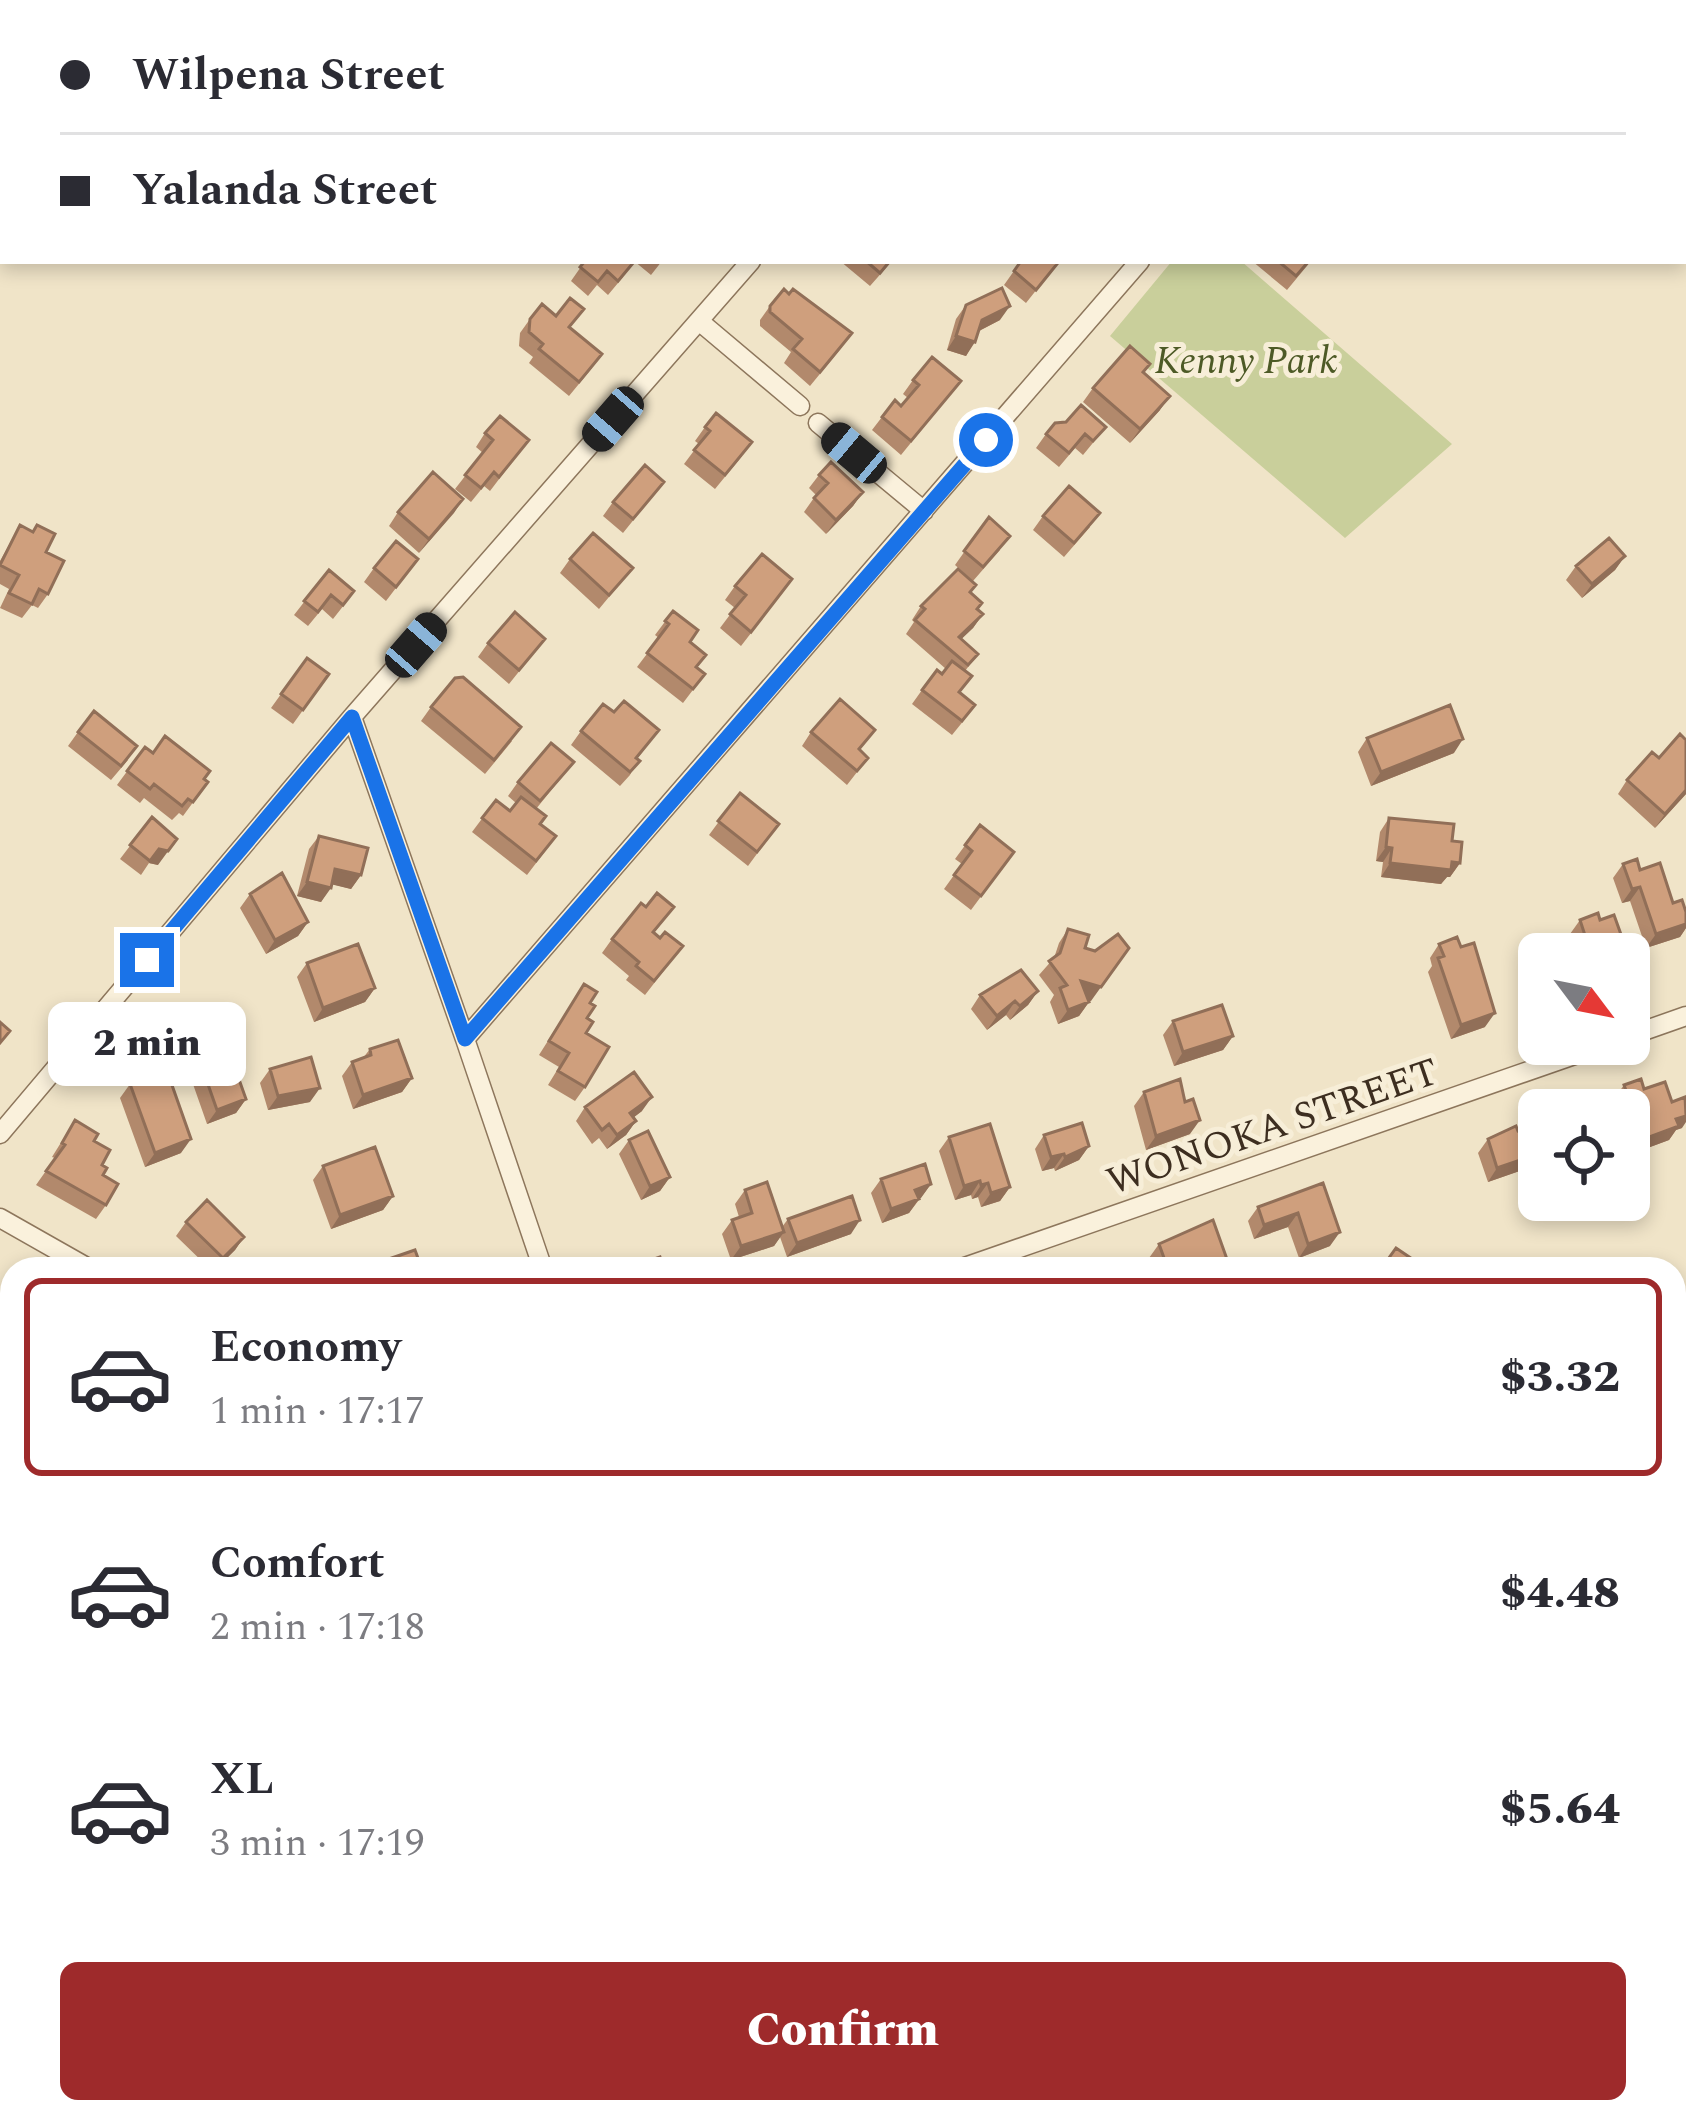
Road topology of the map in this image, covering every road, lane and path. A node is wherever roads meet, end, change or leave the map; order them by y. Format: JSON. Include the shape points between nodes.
{"nodes":[{"id":1,"x":748,"y":264,"type":"edge"},
{"id":2,"x":1137,"y":264,"type":"edge"},
{"id":3,"x":699,"y":321,"type":"junction"},
{"id":4,"x":800,"y":406,"type":"dead end"},
{"id":5,"x":818,"y":423,"type":"dead end"},
{"id":6,"x":924,"y":511,"type":"junction"},
{"id":7,"x":352,"y":717,"type":"junction"},
{"id":8,"x":1686,"y":1016,"type":"edge"},
{"id":9,"x":1650,"y":1029,"type":"edge"},
{"id":10,"x":465,"y":1039,"type":"junction"},
{"id":11,"x":1546,"y":1065,"type":"edge"},
{"id":12,"x":0,"y":1134,"type":"edge"},
{"id":13,"x":2,"y":1224,"type":"edge"},
{"id":14,"x":67,"y":1257,"type":"edge"},
{"id":15,"x":539,"y":1257,"type":"edge"},
{"id":16,"x":994,"y":1257,"type":"edge"}],
"edges":[{"from":1,"to":3,"type":"street"},
{"from":2,"to":6,"type":"street"},
{"from":3,"to":4,"type":"street"},
{"from":3,"to":7,"type":"street"},
{"from":5,"to":6,"type":"street"},
{"from":6,"to":10,"type":"street"},
{"from":7,"to":10,"type":"street"},
{"from":7,"to":12,"type":"street"},
{"from":8,"to":9,"type":"street"},
{"from":10,"to":15,"type":"street"},
{"from":11,"to":16,"type":"street","name":"WONOKA STREET"},
{"from":13,"to":14,"type":"street"}]}
